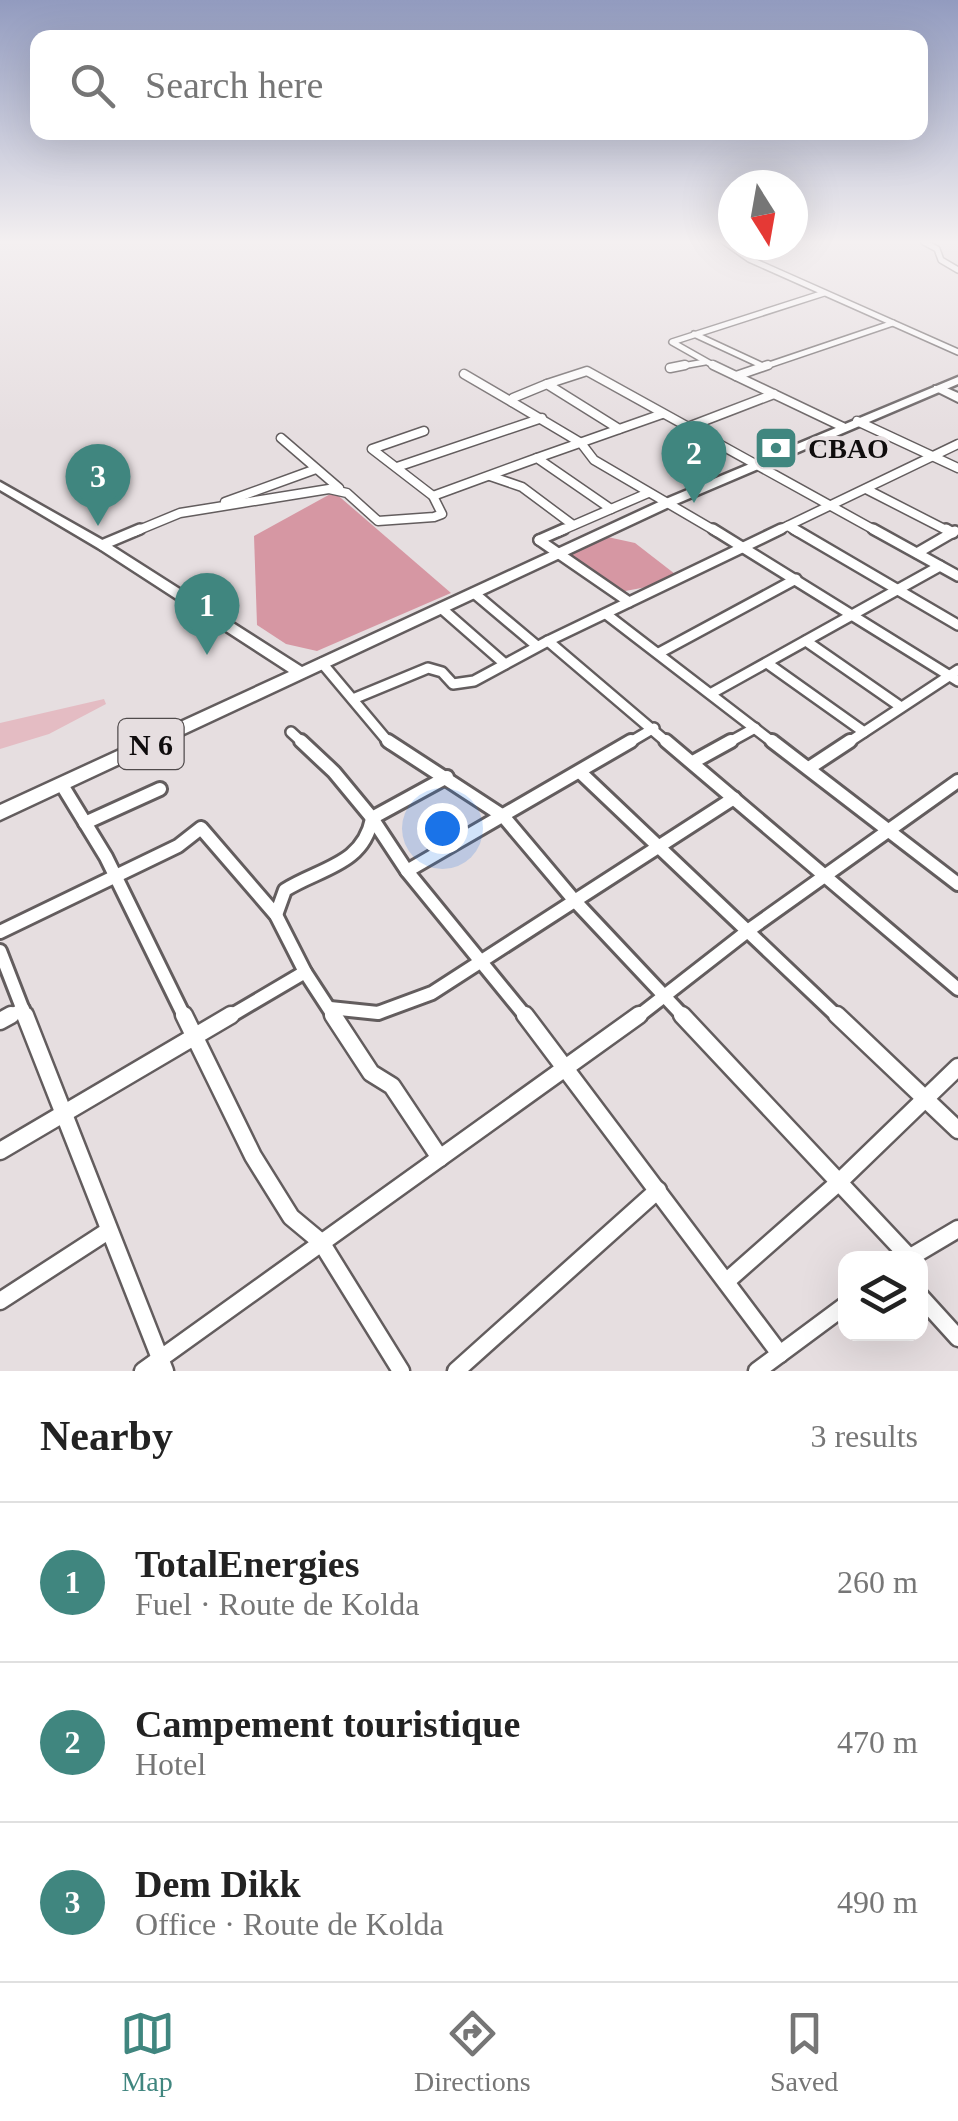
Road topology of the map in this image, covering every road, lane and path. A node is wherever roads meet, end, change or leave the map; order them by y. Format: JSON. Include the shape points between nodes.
{"nodes":[{"id":1,"x":789,"y":304,"type":"edge"},
{"id":2,"x":849,"y":304,"type":"edge"},
{"id":3,"x":893,"y":323,"type":"junction"},
{"id":4,"x":694,"y":334,"type":"junction"},
{"id":5,"x":958,"y":352,"type":"edge"},
{"id":6,"x":706,"y":362,"type":"junction"},
{"id":7,"x":763,"y":366,"type":"junction"},
{"id":8,"x":670,"y":368,"type":"dead end"},
{"id":9,"x":464,"y":374,"type":"dead end"},
{"id":10,"x":735,"y":376,"type":"junction"},
{"id":11,"x":958,"y":380,"type":"edge"},
{"id":12,"x":547,"y":384,"type":"junction"},
{"id":13,"x":938,"y":388,"type":"junction"},
{"id":14,"x":774,"y":394,"type":"junction"},
{"id":15,"x":958,"y":398,"type":"edge"},
{"id":16,"x":512,"y":402,"type":"junction"},
{"id":17,"x":662,"y":414,"type":"junction"},
{"id":18,"x":542,"y":418,"type":"junction"},
{"id":19,"x":850,"y":424,"type":"junction"},
{"id":20,"x":688,"y":426,"type":"junction"},
{"id":21,"x":620,"y":428,"type":"junction"},
{"id":22,"x":424,"y":431,"type":"dead end"},
{"id":23,"x":281,"y":438,"type":"dead end"},
{"id":24,"x":581,"y":443,"type":"junction"},
{"id":25,"x":958,"y":444,"type":"edge"},
{"id":26,"x":934,"y":456,"type":"junction"},
{"id":27,"x":537,"y":458,"type":"junction"},
{"id":28,"x":760,"y":464,"type":"junction"},
{"id":29,"x":397,"y":467,"type":"junction"},
{"id":30,"x":958,"y":468,"type":"edge"},
{"id":31,"x":316,"y":469,"type":"junction"},
{"id":32,"x":488,"y":476,"type":"junction"},
{"id":33,"x":0,"y":485,"type":"edge"},
{"id":34,"x":339,"y":489,"type":"junction"},
{"id":35,"x":866,"y":489,"type":"junction"},
{"id":36,"x":648,"y":493,"type":"junction"},
{"id":37,"x":432,"y":496,"type":"junction"},
{"id":38,"x":666,"y":504,"type":"junction"},
{"id":39,"x":830,"y":504,"type":"junction"},
{"id":40,"x":205,"y":508,"type":"junction"},
{"id":41,"x":611,"y":508,"type":"junction"},
{"id":42,"x":573,"y":524,"type":"junction"},
{"id":43,"x":788,"y":526,"type":"junction"},
{"id":44,"x":955,"y":531,"type":"edge"},
{"id":45,"x":102,"y":545,"type":"junction"},
{"id":46,"x":744,"y":547,"type":"junction"},
{"id":47,"x":917,"y":552,"type":"junction"},
{"id":48,"x":559,"y":554,"type":"junction"},
{"id":49,"x":940,"y":566,"type":"junction"},
{"id":50,"x":958,"y":576,"type":"edge"},
{"id":51,"x":796,"y":579,"type":"junction"},
{"id":52,"x":896,"y":590,"type":"junction"},
{"id":53,"x":474,"y":593,"type":"junction"},
{"id":54,"x":630,"y":602,"type":"junction"},
{"id":55,"x":441,"y":608,"type":"junction"},
{"id":56,"x":606,"y":614,"type":"junction"},
{"id":57,"x":853,"y":615,"type":"junction"},
{"id":58,"x":958,"y":625,"type":"edge"},
{"id":59,"x":806,"y":641,"type":"junction"},
{"id":60,"x":543,"y":644,"type":"junction"},
{"id":61,"x":659,"y":654,"type":"junction"},
{"id":62,"x":322,"y":663,"type":"junction"},
{"id":63,"x":768,"y":663,"type":"junction"},
{"id":64,"x":504,"y":664,"type":"junction"},
{"id":65,"x":301,"y":673,"type":"junction"},
{"id":66,"x":955,"y":675,"type":"edge"},
{"id":67,"x":712,"y":693,"type":"junction"},
{"id":68,"x":353,"y":698,"type":"junction"},
{"id":69,"x":901,"y":707,"type":"junction"},
{"id":70,"x":654,"y":728,"type":"junction"},
{"id":71,"x":755,"y":728,"type":"junction"},
{"id":72,"x":291,"y":732,"type":"dead end"},
{"id":73,"x":864,"y":732,"type":"junction"},
{"id":74,"x":692,"y":762,"type":"junction"},
{"id":75,"x":810,"y":768,"type":"junction"},
{"id":76,"x":580,"y":773,"type":"junction"},
{"id":77,"x":447,"y":776,"type":"junction"},
{"id":78,"x":958,"y":780,"type":"edge"},
{"id":79,"x":62,"y":785,"type":"junction"},
{"id":80,"x":160,"y":789,"type":"dead end"},
{"id":81,"x":734,"y":798,"type":"junction"},
{"id":82,"x":0,"y":813,"type":"edge"},
{"id":83,"x":503,"y":816,"type":"junction"},
{"id":84,"x":372,"y":818,"type":"junction"},
{"id":85,"x":84,"y":823,"type":"junction"},
{"id":86,"x":888,"y":831,"type":"junction"},
{"id":87,"x":658,"y":845,"type":"junction"},
{"id":88,"x":408,"y":870,"type":"junction"},
{"id":89,"x":114,"y":877,"type":"junction"},
{"id":90,"x":827,"y":877,"type":"junction"},
{"id":91,"x":958,"y":884,"type":"edge"},
{"id":92,"x":574,"y":900,"type":"junction"},
{"id":93,"x":276,"y":915,"type":"junction"},
{"id":94,"x":749,"y":930,"type":"junction"},
{"id":95,"x":0,"y":932,"type":"edge"},
{"id":96,"x":0,"y":951,"type":"edge"},
{"id":97,"x":481,"y":960,"type":"junction"},
{"id":98,"x":305,"y":972,"type":"junction"},
{"id":99,"x":958,"y":989,"type":"edge"},
{"id":100,"x":666,"y":996,"type":"junction"},
{"id":101,"x":330,"y":1008,"type":"junction"},
{"id":102,"x":23,"y":1009,"type":"junction"},
{"id":103,"x":0,"y":1021,"type":"edge"},
{"id":104,"x":195,"y":1036,"type":"junction"},
{"id":105,"x":564,"y":1067,"type":"junction"},
{"id":106,"x":958,"y":1067,"type":"edge"},
{"id":107,"x":925,"y":1098,"type":"junction"},
{"id":108,"x":63,"y":1114,"type":"junction"},
{"id":109,"x":958,"y":1130,"type":"edge"},
{"id":110,"x":0,"y":1151,"type":"edge"},
{"id":111,"x":440,"y":1158,"type":"junction"},
{"id":112,"x":838,"y":1183,"type":"junction"},
{"id":113,"x":658,"y":1190,"type":"junction"},
{"id":114,"x":958,"y":1229,"type":"edge"},
{"id":115,"x":108,"y":1231,"type":"junction"},
{"id":116,"x":321,"y":1242,"type":"junction"},
{"id":117,"x":903,"y":1251,"type":"edge"},
{"id":118,"x":922,"y":1251,"type":"edge"},
{"id":119,"x":728,"y":1280,"type":"junction"},
{"id":120,"x":0,"y":1300,"type":"edge"},
{"id":121,"x":928,"y":1305,"type":"edge"},
{"id":122,"x":838,"y":1311,"type":"edge"},
{"id":123,"x":958,"y":1338,"type":"edge"},
{"id":124,"x":163,"y":1365,"type":"edge"},
{"id":125,"x":768,"y":1365,"type":"edge"},
{"id":126,"x":144,"y":1371,"type":"edge"},
{"id":127,"x":402,"y":1371,"type":"edge"},
{"id":128,"x":456,"y":1371,"type":"edge"}],
"edges":[{"from":1,"to":4,"type":"street"},
{"from":2,"to":3,"type":"street"},
{"from":3,"to":5,"type":"street"},
{"from":3,"to":7,"type":"street"},
{"from":4,"to":6,"type":"street","via":[[672,342]]},
{"from":4,"to":7,"type":"street"},
{"from":6,"to":8,"type":"street"},
{"from":6,"to":10,"type":"street"},
{"from":7,"to":10,"type":"street"},
{"from":9,"to":16,"type":"street"},
{"from":10,"to":14,"type":"street"},
{"from":11,"to":13,"type":"main road"},
{"from":12,"to":16,"type":"street"},
{"from":12,"to":17,"type":"street","via":[[587,371]]},
{"from":12,"to":21,"type":"street"},
{"from":13,"to":15,"type":"highway"},
{"from":13,"to":19,"type":"main road"},
{"from":14,"to":19,"type":"street"},
{"from":14,"to":20,"type":"street"},
{"from":16,"to":18,"type":"street"},
{"from":17,"to":20,"type":"street"},
{"from":17,"to":21,"type":"street"},
{"from":18,"to":24,"type":"street"},
{"from":18,"to":29,"type":"street"},
{"from":19,"to":26,"type":"street"},
{"from":19,"to":28,"type":"main road"},
{"from":20,"to":28,"type":"street"},
{"from":21,"to":24,"type":"street"},
{"from":22,"to":29,"type":"street","via":[[372,448]]},
{"from":23,"to":31,"type":"street"},
{"from":24,"to":27,"type":"street"},
{"from":24,"to":36,"type":"street","via":[[594,460]]},
{"from":25,"to":26,"type":"street"},
{"from":26,"to":30,"type":"street"},
{"from":26,"to":35,"type":"street"},
{"from":27,"to":32,"type":"street"},
{"from":27,"to":41,"type":"street"},
{"from":28,"to":38,"type":"main road"},
{"from":28,"to":39,"type":"street"},
{"from":29,"to":37,"type":"street"},
{"from":31,"to":34,"type":"street"},
{"from":31,"to":40,"type":"street"},
{"from":32,"to":37,"type":"street"},
{"from":32,"to":42,"type":"street","via":[[522,488]]},
{"from":33,"to":45,"type":"main road"},
{"from":34,"to":37,"type":"street","via":[[384,522],[442,514]]},
{"from":34,"to":40,"type":"street"},
{"from":35,"to":39,"type":"street"},
{"from":35,"to":44,"type":"street"},
{"from":36,"to":38,"type":"street"},
{"from":36,"to":41,"type":"street"},
{"from":38,"to":46,"type":"street"},
{"from":38,"to":48,"type":"main road"},
{"from":39,"to":43,"type":"street"},
{"from":39,"to":47,"type":"street"},
{"from":40,"to":45,"type":"street"},
{"from":41,"to":42,"type":"street"},
{"from":42,"to":48,"type":"street","via":[[539,540]]},
{"from":43,"to":46,"type":"street"},
{"from":43,"to":52,"type":"street"},
{"from":44,"to":47,"type":"street"},
{"from":45,"to":65,"type":"main road"},
{"from":46,"to":51,"type":"street"},
{"from":46,"to":54,"type":"street"},
{"from":47,"to":49,"type":"street"},
{"from":48,"to":53,"type":"main road"},
{"from":48,"to":54,"type":"street"},
{"from":49,"to":50,"type":"street"},
{"from":49,"to":52,"type":"street"},
{"from":51,"to":57,"type":"street"},
{"from":51,"to":61,"type":"street"},
{"from":52,"to":57,"type":"street"},
{"from":52,"to":58,"type":"street"},
{"from":53,"to":55,"type":"main road"},
{"from":53,"to":60,"type":"street"},
{"from":54,"to":56,"type":"street"},
{"from":55,"to":62,"type":"main road"},
{"from":55,"to":64,"type":"street"},
{"from":56,"to":60,"type":"street"},
{"from":56,"to":61,"type":"street"},
{"from":57,"to":59,"type":"street"},
{"from":57,"to":66,"type":"street"},
{"from":59,"to":63,"type":"street"},
{"from":59,"to":69,"type":"street"},
{"from":60,"to":64,"type":"street"},
{"from":60,"to":70,"type":"street"},
{"from":61,"to":67,"type":"street"},
{"from":62,"to":65,"type":"main road"},
{"from":62,"to":68,"type":"street"},
{"from":63,"to":67,"type":"street"},
{"from":63,"to":73,"type":"street"},
{"from":64,"to":68,"type":"street","via":[[464,686],[435,669],[418,669]]},
{"from":65,"to":79,"type":"main road","number":"N 6"},
{"from":66,"to":69,"type":"street"},
{"from":67,"to":71,"type":"street"},
{"from":68,"to":77,"type":"street","via":[[392,746]]},
{"from":69,"to":73,"type":"street"},
{"from":70,"to":74,"type":"street"},
{"from":70,"to":76,"type":"street"},
{"from":71,"to":74,"type":"street"},
{"from":71,"to":75,"type":"street"},
{"from":72,"to":84,"type":"street"},
{"from":73,"to":75,"type":"street"},
{"from":74,"to":81,"type":"street"},
{"from":75,"to":86,"type":"street"},
{"from":76,"to":83,"type":"street"},
{"from":76,"to":87,"type":"street"},
{"from":77,"to":83,"type":"street"},
{"from":77,"to":84,"type":"street"},
{"from":78,"to":86,"type":"street"},
{"from":79,"to":82,"type":"main road","number":"N 6"},
{"from":79,"to":85,"type":"street"},
{"from":80,"to":85,"type":"street"},
{"from":81,"to":87,"type":"street"},
{"from":81,"to":90,"type":"street"},
{"from":83,"to":88,"type":"street"},
{"from":83,"to":92,"type":"street"},
{"from":84,"to":88,"type":"street"},
{"from":84,"to":93,"type":"street","via":[[372,836],[360,850],[285,890]]},
{"from":85,"to":89,"type":"street"},
{"from":86,"to":90,"type":"street"},
{"from":86,"to":91,"type":"street"},
{"from":87,"to":92,"type":"street"},
{"from":87,"to":94,"type":"street"},
{"from":88,"to":97,"type":"street"},
{"from":89,"to":93,"type":"street","via":[[201,828]]},
{"from":89,"to":95,"type":"street"},
{"from":89,"to":104,"type":"street"},
{"from":90,"to":94,"type":"street"},
{"from":90,"to":99,"type":"street"},
{"from":92,"to":97,"type":"street"},
{"from":92,"to":100,"type":"street"},
{"from":93,"to":98,"type":"street"},
{"from":94,"to":100,"type":"street"},
{"from":94,"to":107,"type":"street"},
{"from":96,"to":102,"type":"street"},
{"from":97,"to":101,"type":"street","via":[[408,1006],[363,1016]]},
{"from":97,"to":105,"type":"street"},
{"from":98,"to":101,"type":"street"},
{"from":98,"to":104,"type":"street"},
{"from":100,"to":105,"type":"street"},
{"from":100,"to":112,"type":"street"},
{"from":101,"to":111,"type":"street","via":[[371,1073],[392,1086]]},
{"from":102,"to":103,"type":"street"},
{"from":102,"to":108,"type":"street"},
{"from":104,"to":108,"type":"street"},
{"from":104,"to":116,"type":"street","via":[[290,1217]]},
{"from":105,"to":111,"type":"street"},
{"from":105,"to":113,"type":"street"},
{"from":106,"to":107,"type":"street"},
{"from":107,"to":109,"type":"street"},
{"from":107,"to":112,"type":"street"},
{"from":108,"to":110,"type":"street"},
{"from":108,"to":115,"type":"street"},
{"from":111,"to":116,"type":"street"},
{"from":112,"to":117,"type":"street"},
{"from":112,"to":119,"type":"street"},
{"from":113,"to":119,"type":"street"},
{"from":113,"to":128,"type":"street"},
{"from":114,"to":118,"type":"street"},
{"from":115,"to":120,"type":"street"},
{"from":115,"to":124,"type":"street"},
{"from":116,"to":124,"type":"street"},
{"from":116,"to":127,"type":"street"},
{"from":119,"to":125,"type":"street"},
{"from":121,"to":123,"type":"street"},
{"from":122,"to":125,"type":"street"},
{"from":124,"to":126,"type":"street"}]}
